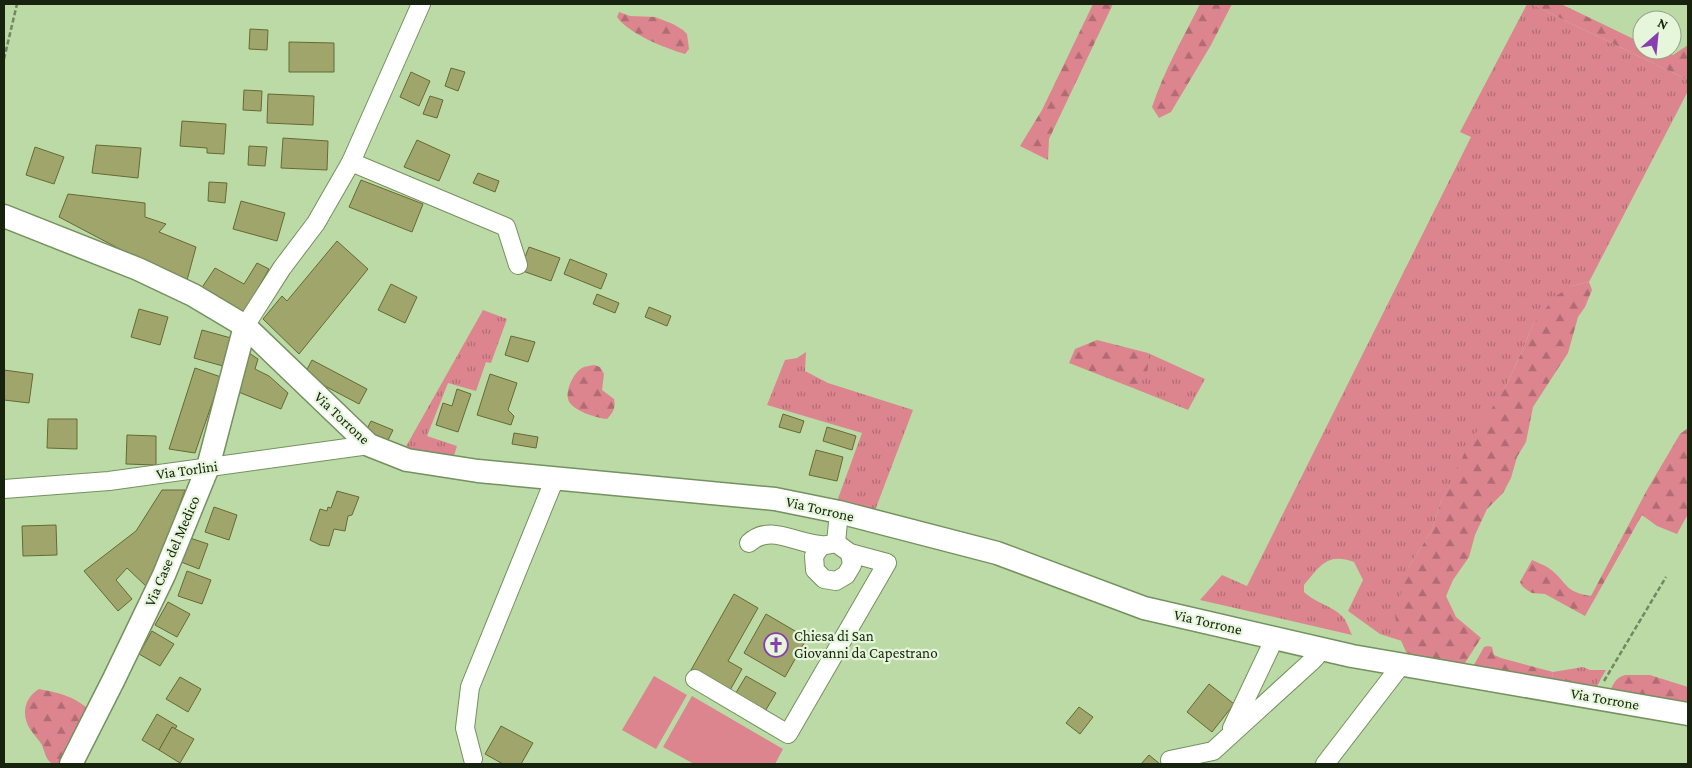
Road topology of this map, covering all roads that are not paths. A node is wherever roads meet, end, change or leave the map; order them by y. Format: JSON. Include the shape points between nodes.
{"nodes":[{"id":1,"x":421,"y":4,"type":"edge"},
{"id":2,"x":351,"y":162,"type":"junction"},
{"id":3,"x":4,"y":216,"type":"edge"},
{"id":4,"x":518,"y":265,"type":"dead end"},
{"id":5,"x":245,"y":326,"type":"junction"},
{"id":6,"x":369,"y":445,"type":"junction"},
{"id":7,"x":208,"y":467,"type":"junction"},
{"id":8,"x":555,"y":478,"type":"junction"},
{"id":9,"x":4,"y":489,"type":"edge"},
{"id":10,"x":839,"y":512,"type":"junction"},
{"id":11,"x":749,"y":544,"type":"dead end"},
{"id":12,"x":836,"y":547,"type":"junction"},
{"id":13,"x":1272,"y":637,"type":"junction"},
{"id":14,"x":1323,"y":649,"type":"junction"},
{"id":15,"x":1402,"y":664,"type":"junction"},
{"id":16,"x":694,"y":679,"type":"dead end"},
{"id":17,"x":1688,"y":714,"type":"edge"},
{"id":18,"x":1228,"y":737,"type":"junction"},
{"id":19,"x":473,"y":759,"type":"dead end"},
{"id":20,"x":1170,"y":760,"type":"dead end"},
{"id":21,"x":71,"y":764,"type":"edge"},
{"id":22,"x":1325,"y":764,"type":"edge"}],
"edges":[{"from":1,"to":2,"type":"street"},
{"from":2,"to":4,"type":"street","via":[[506,227]]},
{"from":2,"to":5,"type":"street","via":[[316,223]]},
{"from":3,"to":5,"type":"main road","name":"Via Torrone","via":[[138,269],[193,295]]},
{"from":5,"to":6,"type":"main road","name":"Via Torrone"},
{"from":5,"to":7,"type":"main road","name":"Via Case del Medico"},
{"from":6,"to":7,"type":"street","name":"Via Torlini"},
{"from":6,"to":8,"type":"main road","name":"Via Torrone","via":[[407,460]]},
{"from":7,"to":9,"type":"street","name":"Via Torlini","via":[[108,481]]},
{"from":7,"to":21,"type":"main road","name":"Via Case del Medico","via":[[164,575]]},
{"from":8,"to":10,"type":"main road","name":"Via Torrone","via":[[767,498]]},
{"from":8,"to":19,"type":"street","via":[[470,688],[465,728]]},
{"from":10,"to":12,"type":"street"},
{"from":10,"to":13,"type":"main road","name":"Via Torrone","via":[[997,553],[1144,608]]},
{"from":11,"to":12,"type":"street","via":[[754,538],[768,533]]},
{"from":12,"to":12,"type":"street","via":[[814,556],[821,586],[846,575],[852,564]]},
{"from":12,"to":16,"type":"street","via":[[887,563],[788,734]]},
{"from":13,"to":14,"type":"main road","name":"Via Torrone"},
{"from":13,"to":18,"type":"street","via":[[1270,648]]},
{"from":14,"to":15,"type":"main road","name":"Via Torrone"},
{"from":14,"to":18,"type":"street"},
{"from":15,"to":17,"type":"main road","name":"Via Torrone"},
{"from":15,"to":22,"type":"street"},
{"from":18,"to":20,"type":"street","via":[[1213,751]]}]}
